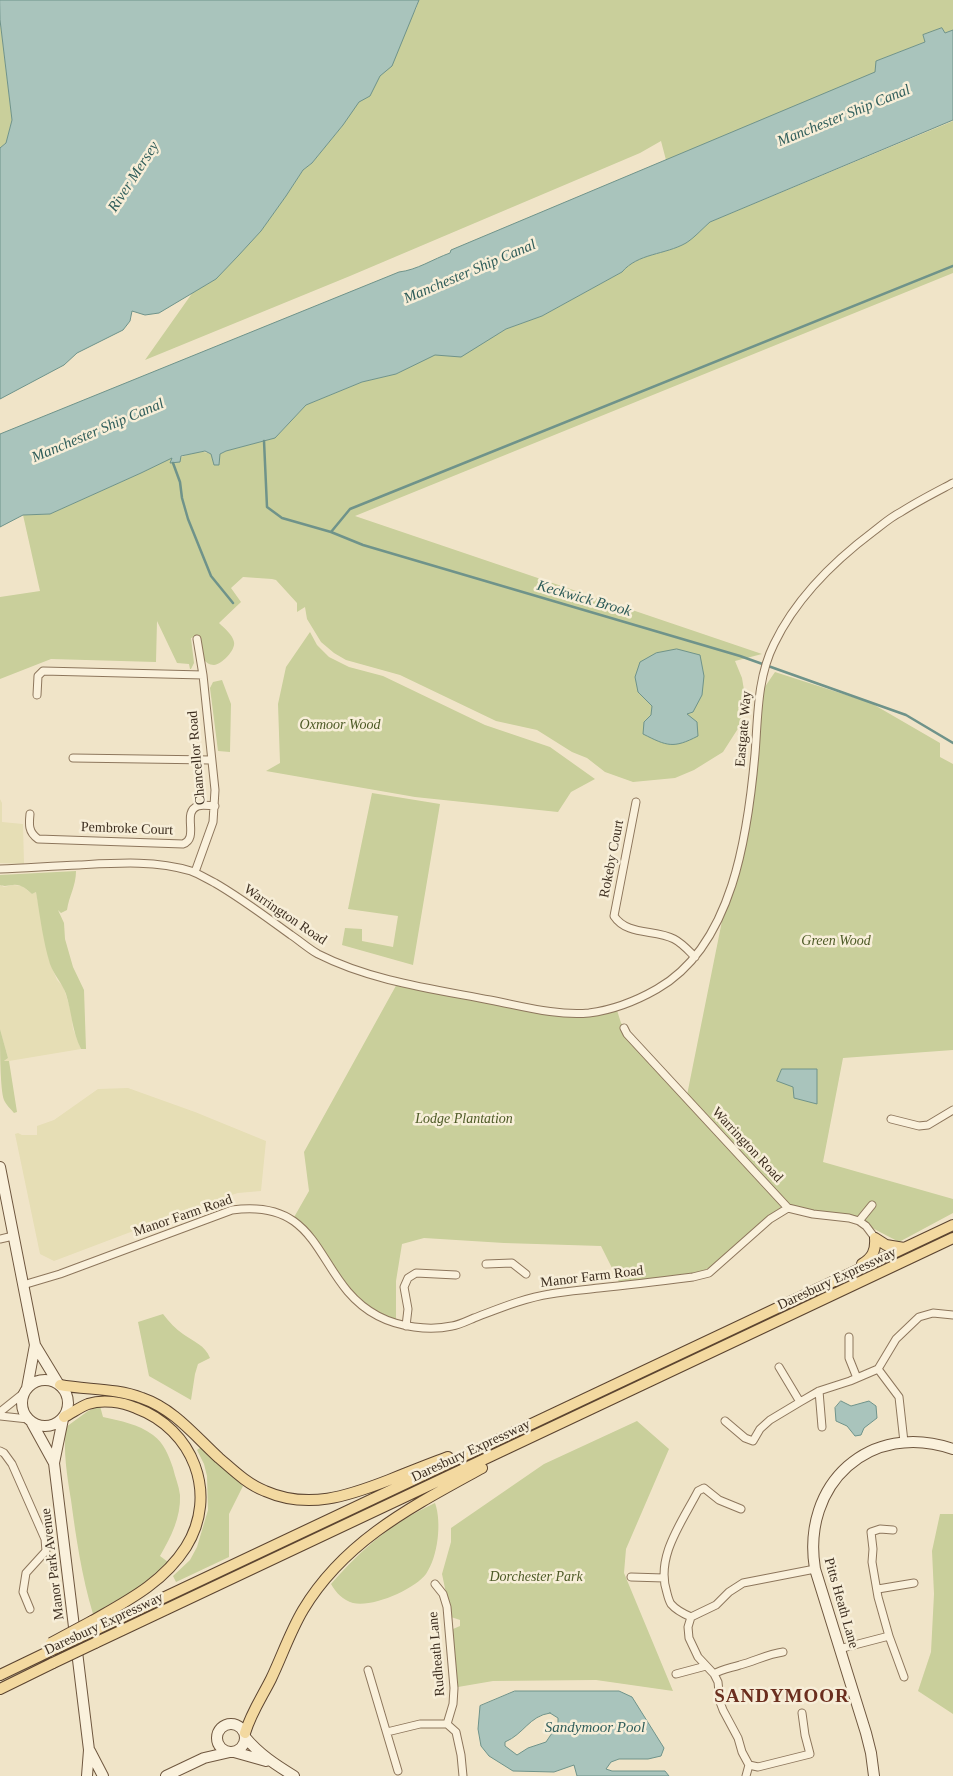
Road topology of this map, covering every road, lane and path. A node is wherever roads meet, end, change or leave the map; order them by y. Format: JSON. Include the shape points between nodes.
{"nodes":[{"id":1,"x":953,"y":483,"type":"edge"},
{"id":2,"x":197,"y":639,"type":"dead end"},
{"id":3,"x":203,"y":675,"type":"junction"},
{"id":4,"x":37,"y":695,"type":"dead end"},
{"id":5,"x":73,"y":758,"type":"dead end"},
{"id":6,"x":211,"y":760,"type":"junction"},
{"id":7,"x":636,"y":802,"type":"dead end"},
{"id":8,"x":214,"y":806,"type":"junction"},
{"id":9,"x":30,"y":814,"type":"dead end"},
{"id":10,"x":0,"y":869,"type":"edge"},
{"id":11,"x":194,"y":872,"type":"junction"},
{"id":12,"x":695,"y":957,"type":"junction"},
{"id":13,"x":616,"y":1007,"type":"joint"},
{"id":14,"x":624,"y":1028,"type":"dead end"},
{"id":15,"x":953,"y":1110,"type":"edge"},
{"id":16,"x":891,"y":1119,"type":"dead end"},
{"id":17,"x":0,"y":1167,"type":"edge"},
{"id":18,"x":872,"y":1205,"type":"dead end"},
{"id":19,"x":788,"y":1208,"type":"junction"},
{"id":20,"x":859,"y":1221,"type":"junction"},
{"id":21,"x":953,"y":1225,"type":"edge"},
{"id":22,"x":13,"y":1236,"type":"junction"},
{"id":23,"x":875,"y":1238,"type":"junction"},
{"id":24,"x":953,"y":1238,"type":"edge"},
{"id":25,"x":0,"y":1239,"type":"edge"},
{"id":26,"x":906,"y":1248,"type":"junction"},
{"id":27,"x":486,"y":1264,"type":"dead end"},
{"id":28,"x":526,"y":1274,"type":"dead end"},
{"id":29,"x":456,"y":1275,"type":"dead end"},
{"id":30,"x":23,"y":1285,"type":"junction"},
{"id":31,"x":818,"y":1290,"type":"junction"},
{"id":32,"x":953,"y":1314,"type":"edge"},
{"id":33,"x":406,"y":1326,"type":"junction"},
{"id":34,"x":849,"y":1337,"type":"dead end"},
{"id":35,"x":35,"y":1345,"type":"junction"},
{"id":36,"x":779,"y":1367,"type":"dead end"},
{"id":37,"x":878,"y":1369,"type":"junction"},
{"id":38,"x":857,"y":1378,"type":"junction"},
{"id":39,"x":59,"y":1384,"type":"junction"},
{"id":40,"x":26,"y":1390,"type":"junction"},
{"id":41,"x":819,"y":1391,"type":"junction"},
{"id":42,"x":800,"y":1402,"type":"junction"},
{"id":43,"x":0,"y":1414,"type":"edge"},
{"id":44,"x":64,"y":1418,"type":"junction"},
{"id":45,"x":570,"y":1420,"type":"junction"},
{"id":46,"x":30,"y":1421,"type":"junction"},
{"id":47,"x":725,"y":1421,"type":"dead end"},
{"id":48,"x":822,"y":1427,"type":"dead end"},
{"id":49,"x":517,"y":1431,"type":"junction"},
{"id":50,"x":904,"y":1442,"type":"junction"},
{"id":51,"x":953,"y":1449,"type":"edge"},
{"id":52,"x":0,"y":1451,"type":"edge"},
{"id":53,"x":54,"y":1463,"type":"junction"},
{"id":54,"x":741,"y":1510,"type":"dead end"},
{"id":55,"x":892,"y":1530,"type":"dead end"},
{"id":56,"x":815,"y":1569,"type":"junction"},
{"id":57,"x":631,"y":1577,"type":"dead end"},
{"id":58,"x":664,"y":1578,"type":"junction"},
{"id":59,"x":914,"y":1583,"type":"dead end"},
{"id":60,"x":435,"y":1584,"type":"dead end"},
{"id":61,"x":878,"y":1589,"type":"junction"},
{"id":62,"x":30,"y":1608,"type":"dead end"},
{"id":63,"x":691,"y":1617,"type":"junction"},
{"id":64,"x":92,"y":1626,"type":"junction"},
{"id":65,"x":889,"y":1636,"type":"junction"},
{"id":66,"x":839,"y":1649,"type":"junction"},
{"id":67,"x":783,"y":1652,"type":"dead end"},
{"id":68,"x":706,"y":1666,"type":"junction"},
{"id":69,"x":368,"y":1670,"type":"dead end"},
{"id":70,"x":2,"y":1674,"type":"edge"},
{"id":71,"x":676,"y":1674,"type":"dead end"},
{"id":72,"x":714,"y":1674,"type":"junction"},
{"id":73,"x":904,"y":1677,"type":"dead end"},
{"id":74,"x":0,"y":1689,"type":"edge"},
{"id":75,"x":802,"y":1713,"type":"dead end"},
{"id":76,"x":447,"y":1724,"type":"junction"},
{"id":77,"x":387,"y":1732,"type":"junction"},
{"id":78,"x":217,"y":1734,"type":"junction"},
{"id":79,"x":245,"y":1735,"type":"junction"},
{"id":80,"x":89,"y":1750,"type":"junction"},
{"id":81,"x":232,"y":1752,"type":"junction"},
{"id":82,"x":204,"y":1758,"type":"junction"},
{"id":83,"x":272,"y":1763,"type":"junction"},
{"id":84,"x":749,"y":1766,"type":"junction"},
{"id":85,"x":398,"y":1771,"type":"dead end"},
{"id":86,"x":87,"y":1776,"type":"edge"},
{"id":87,"x":103,"y":1776,"type":"edge"},
{"id":88,"x":166,"y":1776,"type":"edge"},
{"id":89,"x":294,"y":1776,"type":"edge"},
{"id":90,"x":463,"y":1776,"type":"edge"},
{"id":91,"x":746,"y":1776,"type":"edge"},
{"id":92,"x":874,"y":1776,"type":"edge"}],
"edges":[{"from":1,"to":12,"type":"street","name":"Eastgate Way","via":[[898,513],[842,557],[801,601],[775,642],[762,677],[753,778],[739,854],[725,906],[714,931]]},
{"from":2,"to":3,"type":"street","name":"Chancellor Road"},
{"from":3,"to":4,"type":"street","via":[[43,671],[38,676]]},
{"from":3,"to":6,"type":"street","name":"Chancellor Road"},
{"from":5,"to":6,"type":"street"},
{"from":6,"to":8,"type":"street","name":"Chancellor Road"},
{"from":7,"to":12,"type":"street","name":"Rokeby Court","via":[[614,916],[618,923],[631,929],[673,938]]},
{"from":8,"to":9,"type":"street","name":"Pembroke Court","via":[[200,805],[193,811],[190,838],[183,844],[38,839],[29,829]]},
{"from":8,"to":11,"type":"street","name":"Chancellor Road","via":[[213,822]]},
{"from":10,"to":11,"type":"street","name":"Warrington Road","via":[[146,863]]},
{"from":11,"to":13,"type":"street","name":"Warrington Road","via":[[228,890],[315,952],[369,974],[551,1012],[588,1013]]},
{"from":12,"to":13,"type":"street","name":"Eastgate Way","via":[[661,986]]},
{"from":14,"to":19,"type":"street","name":"Warrington Road"},
{"from":15,"to":16,"type":"street","via":[[928,1125]]},
{"from":17,"to":22,"type":"street"},
{"from":18,"to":20,"type":"street"},
{"from":19,"to":20,"type":"street"},
{"from":19,"to":33,"type":"street","name":"Manor Farm Road","via":[[770,1219],[709,1273],[547,1294],[452,1326]]},
{"from":20,"to":23,"type":"street"},
{"from":21,"to":26,"type":"main road","name":"Daresbury Expressway"},
{"from":22,"to":25,"type":"street"},
{"from":22,"to":30,"type":"street"},
{"from":23,"to":26,"type":"main road","via":[[895,1248]]},
{"from":23,"to":31,"type":"main road","via":[[876,1246],[871,1258]]},
{"from":24,"to":45,"type":"main road","name":"Daresbury Expressway"},
{"from":26,"to":31,"type":"main road","name":"Daresbury Expressway"},
{"from":27,"to":28,"type":"street","via":[[512,1264]]},
{"from":29,"to":33,"type":"street","via":[[416,1273],[408,1278],[404,1287],[408,1310]]},
{"from":30,"to":33,"type":"street","name":"Manor Farm Road","via":[[232,1210],[250,1207],[293,1219],[312,1238],[354,1300],[378,1316]]},
{"from":30,"to":35,"type":"street"},
{"from":31,"to":49,"type":"main road","name":"Daresbury Expressway"},
{"from":32,"to":37,"type":"street","via":[[919,1317],[896,1339]]},
{"from":34,"to":38,"type":"street","via":[[849,1358]]},
{"from":35,"to":39,"type":"street"},
{"from":35,"to":40,"type":"street"},
{"from":36,"to":42,"type":"street"},
{"from":37,"to":38,"type":"street"},
{"from":37,"to":50,"type":"street","via":[[899,1397]]},
{"from":38,"to":41,"type":"street"},
{"from":39,"to":40,"type":"street","via":[[38,1381]]},
{"from":39,"to":44,"type":"street","via":[[65,1390],[69,1403]]},
{"from":39,"to":49,"type":"main road","via":[[126,1394],[158,1405],[250,1483],[263,1491],[298,1500],[331,1499],[356,1493]]},
{"from":40,"to":43,"type":"street"},
{"from":40,"to":46,"type":"street","via":[[22,1406]]},
{"from":41,"to":42,"type":"street"},
{"from":41,"to":48,"type":"street"},
{"from":42,"to":47,"type":"street","via":[[770,1420],[753,1441]]},
{"from":43,"to":46,"type":"street"},
{"from":44,"to":46,"type":"street","via":[[45,1427]]},
{"from":44,"to":53,"type":"street","name":"Manor Park Avenue"},
{"from":44,"to":64,"type":"main road","via":[[98,1402],[114,1402],[147,1412],[162,1420],[187,1449],[197,1469],[200,1488],[196,1527],[172,1566],[154,1584]]},
{"from":45,"to":74,"type":"main road","name":"Daresbury Expressway","bridge":true},
{"from":45,"to":79,"type":"main road","via":[[408,1508],[338,1564],[303,1609],[249,1720]]},
{"from":46,"to":53,"type":"street","name":"Manor Park Avenue"},
{"from":49,"to":64,"type":"main road","name":"Daresbury Expressway"},
{"from":50,"to":51,"type":"street","name":"Pitts Heath Lane","via":[[934,1443]]},
{"from":50,"to":56,"type":"street","name":"Pitts Heath Lane","via":[[876,1449],[859,1458],[831,1486],[814,1524]]},
{"from":52,"to":62,"type":"street","via":[[12,1464],[45,1539],[46,1551],[26,1574],[23,1592]]},
{"from":53,"to":80,"type":"street","name":"Manor Park Avenue"},
{"from":54,"to":58,"type":"street","via":[[719,1500],[704,1488],[698,1491],[676,1530]]},
{"from":55,"to":61,"type":"street","via":[[871,1532],[872,1562]]},
{"from":56,"to":63,"type":"street","via":[[743,1583],[716,1605]]},
{"from":56,"to":66,"type":"street","name":"Pitts Heath Lane"},
{"from":57,"to":58,"type":"street"},
{"from":58,"to":63,"type":"street","via":[[670,1603]]},
{"from":59,"to":61,"type":"street"},
{"from":60,"to":76,"type":"street","name":"Rudheath Lane","via":[[443,1594],[454,1688]]},
{"from":61,"to":65,"type":"street"},
{"from":63,"to":68,"type":"street","via":[[688,1638]]},
{"from":64,"to":70,"type":"main road","bridge":true},
{"from":65,"to":66,"type":"street"},
{"from":65,"to":73,"type":"street"},
{"from":66,"to":92,"type":"street","name":"Pitts Heath Lane","via":[[866,1733]]},
{"from":67,"to":72,"type":"street"},
{"from":68,"to":71,"type":"street"},
{"from":68,"to":72,"type":"street"},
{"from":69,"to":77,"type":"street"},
{"from":72,"to":84,"type":"street","via":[[723,1710]]},
{"from":75,"to":84,"type":"street","via":[[810,1754],[758,1767]]},
{"from":76,"to":77,"type":"street","via":[[420,1724]]},
{"from":76,"to":90,"type":"street","via":[[456,1732]]},
{"from":77,"to":85,"type":"street"},
{"from":78,"to":79,"type":"street","via":[[222,1726],[231,1723],[239,1726]]},
{"from":78,"to":81,"type":"street","via":[[222,1749]]},
{"from":78,"to":82,"type":"street"},
{"from":79,"to":81,"type":"street","via":[[243,1745]]},
{"from":79,"to":83,"type":"street"},
{"from":80,"to":86,"type":"street","name":"Manor Park Avenue"},
{"from":80,"to":87,"type":"street","name":"Manor Park Avenue"},
{"from":81,"to":82,"type":"street"},
{"from":81,"to":83,"type":"street"},
{"from":82,"to":88,"type":"street"},
{"from":83,"to":89,"type":"street"},
{"from":84,"to":91,"type":"street"}]}
